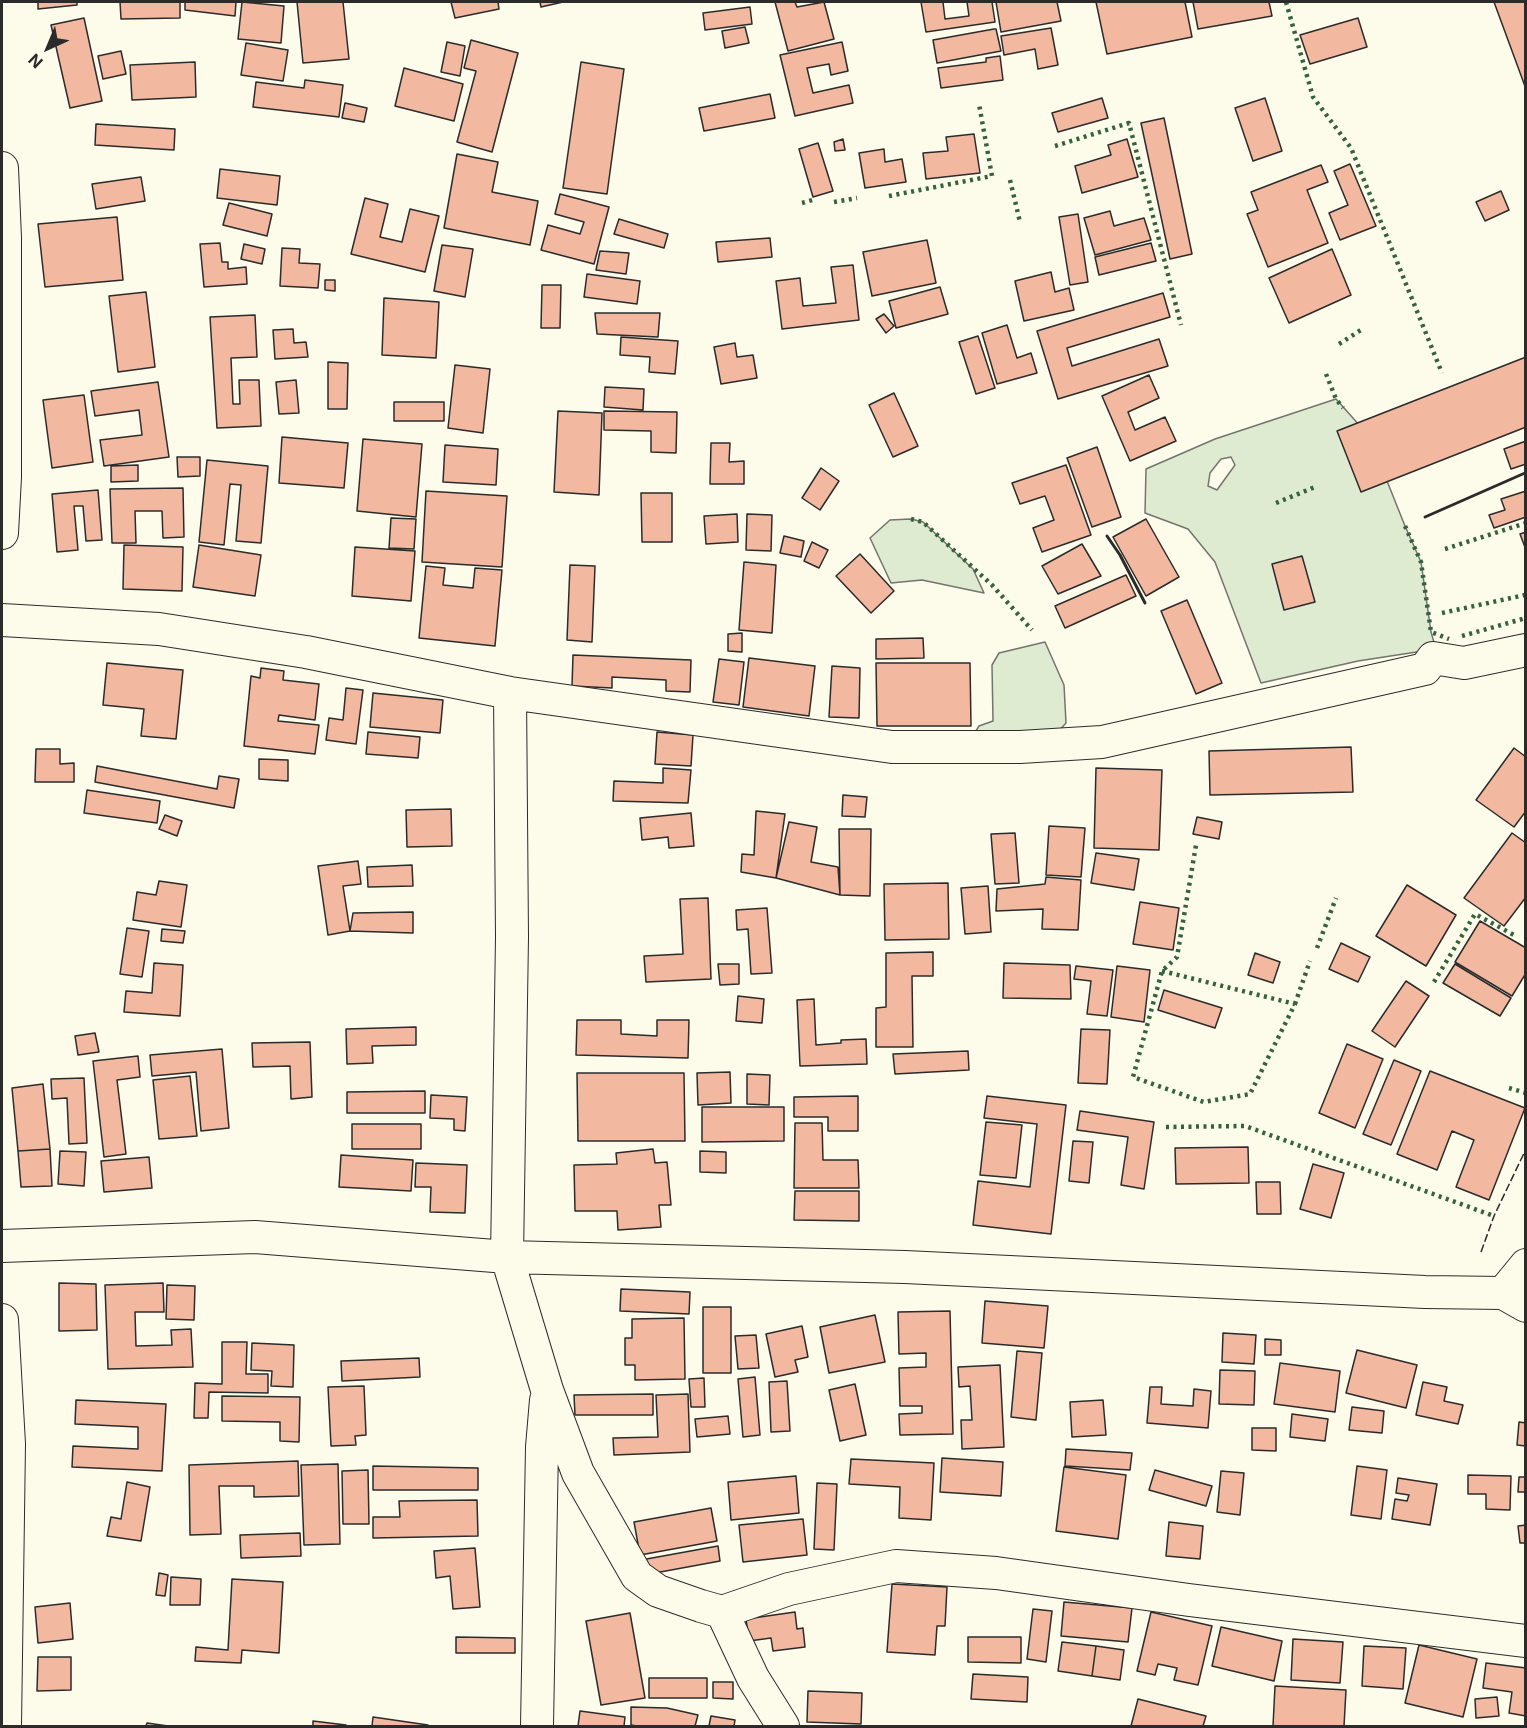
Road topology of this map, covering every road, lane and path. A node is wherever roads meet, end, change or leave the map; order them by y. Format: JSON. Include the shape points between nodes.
{"nodes":[{"id":1,"x":2,"y":168,"type":"edge"},
{"id":2,"x":2,"y":533,"type":"edge"},
{"id":3,"x":2,"y":620,"type":"edge"},
{"id":4,"x":1526,"y":650,"type":"edge"},
{"id":5,"x":510,"y":693,"type":"junction"},
{"id":6,"x":2,"y":1246,"type":"edge"},
{"id":7,"x":507,"y":1257,"type":"junction"},
{"id":8,"x":1526,"y":1265,"type":"edge"},
{"id":9,"x":1514,"y":1300,"type":"edge"},
{"id":10,"x":2,"y":1320,"type":"edge"},
{"id":11,"x":547,"y":1390,"type":"junction"},
{"id":12,"x":722,"y":1612,"type":"junction"},
{"id":13,"x":1526,"y":1641,"type":"edge"},
{"id":14,"x":5,"y":1726,"type":"edge"},
{"id":15,"x":537,"y":1726,"type":"edge"},
{"id":16,"x":783,"y":1726,"type":"edge"}],
"edges":[{"from":1,"to":2,"type":"street"},
{"from":3,"to":5,"type":"street","via":[[159,629],[306,652]]},
{"from":4,"to":5,"type":"street","via":[[1464,663],[1433,658],[1425,669],[1102,742],[1020,747],[891,747]]},
{"from":5,"to":7,"type":"street","via":[[512,937]]},
{"from":6,"to":7,"type":"street","via":[[255,1237]]},
{"from":7,"to":9,"type":"street","via":[[905,1267],[1425,1292]]},
{"from":7,"to":11,"type":"street"},
{"from":8,"to":9,"type":"street"},
{"from":10,"to":14,"type":"street","via":[[9,1444]]},
{"from":11,"to":12,"type":"street","via":[[578,1473],[637,1576],[658,1591]]},
{"from":11,"to":15,"type":"street","via":[[542,1447]]},
{"from":12,"to":13,"type":"street","via":[[789,1589],[896,1566],[996,1573]]},
{"from":12,"to":16,"type":"street","via":[[753,1678]]}]}
